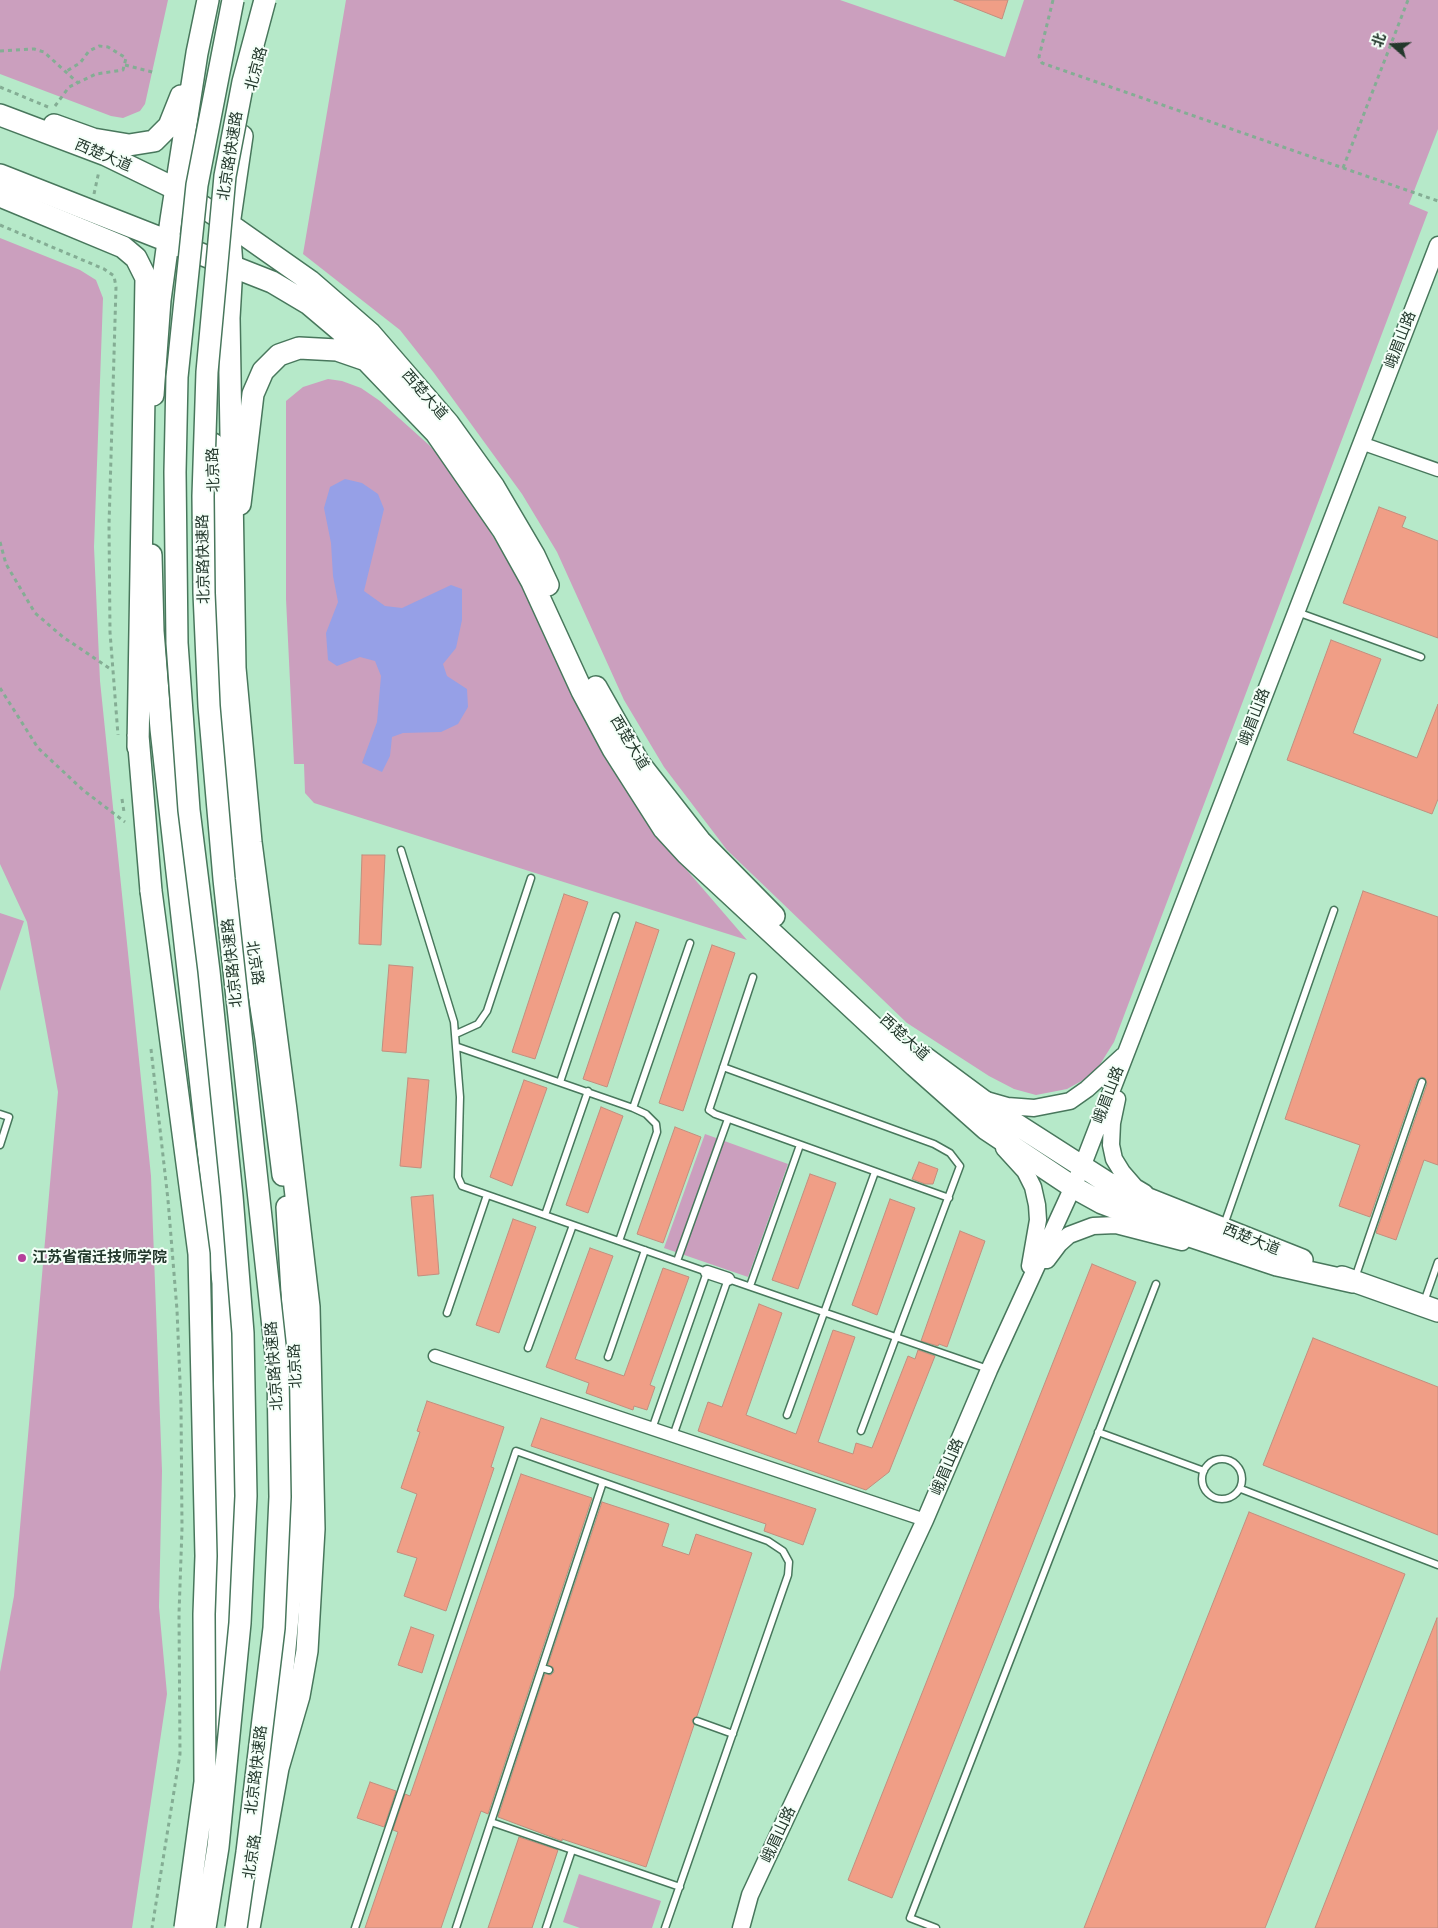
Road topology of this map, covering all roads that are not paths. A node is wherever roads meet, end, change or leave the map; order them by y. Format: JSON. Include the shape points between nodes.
{"nodes":[{"id":1,"x":208,"y":0,"type":"edge"},
{"id":2,"x":233,"y":0,"type":"edge"},
{"id":3,"x":264,"y":0,"type":"edge"},
{"id":4,"x":275,"y":0,"type":"edge"},
{"id":5,"x":197,"y":53,"type":"junction"},
{"id":6,"x":0,"y":106,"type":"edge"},
{"id":7,"x":0,"y":116,"type":"edge"},
{"id":8,"x":0,"y":175,"type":"edge"},
{"id":9,"x":176,"y":189,"type":"junction"},
{"id":10,"x":0,"y":196,"type":"edge"},
{"id":11,"x":230,"y":224,"type":"junction"},
{"id":12,"x":168,"y":241,"type":"junction"},
{"id":13,"x":1438,"y":246,"type":"edge"},
{"id":14,"x":228,"y":264,"type":"junction"},
{"id":15,"x":366,"y":360,"type":"junction"},
{"id":16,"x":152,"y":415,"type":"junction"},
{"id":17,"x":1361,"y":443,"type":"junction"},
{"id":18,"x":1438,"y":470,"type":"edge"},
{"id":19,"x":233,"y":574,"type":"junction"},
{"id":20,"x":1296,"y":611,"type":"junction"},
{"id":21,"x":140,"y":637,"type":"junction"},
{"id":22,"x":1420,"y":657,"type":"dead end"},
{"id":23,"x":401,"y":850,"type":"dead end"},
{"id":24,"x":531,"y":878,"type":"dead end"},
{"id":25,"x":1334,"y":910,"type":"dead end"},
{"id":26,"x":616,"y":916,"type":"dead end"},
{"id":27,"x":690,"y":943,"type":"dead end"},
{"id":28,"x":753,"y":976,"type":"dead end"},
{"id":29,"x":456,"y":1034,"type":"junction"},
{"id":30,"x":458,"y":1047,"type":"junction"},
{"id":31,"x":1126,"y":1052,"type":"junction"},
{"id":32,"x":723,"y":1067,"type":"junction"},
{"id":33,"x":560,"y":1082,"type":"junction"},
{"id":34,"x":1422,"y":1082,"type":"dead end"},
{"id":35,"x":588,"y":1091,"type":"junction"},
{"id":36,"x":979,"y":1098,"type":"junction"},
{"id":37,"x":633,"y":1108,"type":"junction"},
{"id":38,"x":0,"y":1114,"type":"edge"},
{"id":39,"x":728,"y":1119,"type":"junction"},
{"id":40,"x":986,"y":1129,"type":"junction"},
{"id":41,"x":0,"y":1145,"type":"edge"},
{"id":42,"x":800,"y":1145,"type":"junction"},
{"id":43,"x":1082,"y":1168,"type":"junction"},
{"id":44,"x":875,"y":1172,"type":"junction"},
{"id":45,"x":1073,"y":1187,"type":"junction"},
{"id":46,"x":487,"y":1195,"type":"junction"},
{"id":47,"x":949,"y":1198,"type":"junction"},
{"id":48,"x":1164,"y":1206,"type":"junction"},
{"id":49,"x":545,"y":1215,"type":"junction"},
{"id":50,"x":573,"y":1225,"type":"junction"},
{"id":51,"x":1223,"y":1228,"type":"junction"},
{"id":52,"x":619,"y":1241,"type":"junction"},
{"id":53,"x":645,"y":1250,"type":"junction"},
{"id":54,"x":677,"y":1261,"type":"junction"},
{"id":55,"x":1438,"y":1262,"type":"edge"},
{"id":56,"x":1277,"y":1265,"type":"junction"},
{"id":57,"x":707,"y":1272,"type":"junction"},
{"id":58,"x":728,"y":1279,"type":"junction"},
{"id":59,"x":1353,"y":1282,"type":"junction"},
{"id":60,"x":1156,"y":1284,"type":"dead end"},
{"id":61,"x":750,"y":1286,"type":"junction"},
{"id":62,"x":1025,"y":1291,"type":"junction"},
{"id":63,"x":1430,"y":1308,"type":"edge"},
{"id":64,"x":824,"y":1312,"type":"junction"},
{"id":65,"x":446,"y":1313,"type":"dead end"},
{"id":66,"x":896,"y":1338,"type":"junction"},
{"id":67,"x":528,"y":1348,"type":"dead end"},
{"id":68,"x":435,"y":1356,"type":"dead end"},
{"id":69,"x":608,"y":1357,"type":"dead end"},
{"id":70,"x":989,"y":1370,"type":"junction"},
{"id":71,"x":786,"y":1415,"type":"dead end"},
{"id":72,"x":652,"y":1429,"type":"junction"},
{"id":73,"x":861,"y":1431,"type":"dead end"},
{"id":74,"x":1098,"y":1432,"type":"junction"},
{"id":75,"x":673,"y":1436,"type":"junction"},
{"id":76,"x":1204,"y":1471,"type":"junction"},
{"id":77,"x":603,"y":1482,"type":"junction"},
{"id":78,"x":1241,"y":1489,"type":"junction"},
{"id":79,"x":925,"y":1520,"type":"junction"},
{"id":80,"x":1438,"y":1565,"type":"edge"},
{"id":81,"x":542,"y":1668,"type":"junction"},
{"id":82,"x":549,"y":1670,"type":"dead end"},
{"id":83,"x":697,"y":1721,"type":"dead end"},
{"id":84,"x":733,"y":1734,"type":"junction"},
{"id":85,"x":491,"y":1822,"type":"junction"},
{"id":86,"x":572,"y":1850,"type":"junction"},
{"id":87,"x":680,"y":1887,"type":"junction"},
{"id":88,"x":181,"y":1928,"type":"edge"},
{"id":89,"x":185,"y":1928,"type":"edge"},
{"id":90,"x":204,"y":1928,"type":"edge"},
{"id":91,"x":236,"y":1928,"type":"edge"},
{"id":92,"x":242,"y":1928,"type":"edge"},
{"id":93,"x":249,"y":1928,"type":"edge"},
{"id":94,"x":355,"y":1928,"type":"edge"},
{"id":95,"x":456,"y":1928,"type":"edge"},
{"id":96,"x":546,"y":1928,"type":"edge"},
{"id":97,"x":665,"y":1928,"type":"edge"},
{"id":98,"x":741,"y":1928,"type":"edge"},
{"id":99,"x":936,"y":1928,"type":"edge"}],
"edges":[{"from":1,"to":5,"type":"main road"},
{"from":2,"to":90,"type":"main road","name":"北京路快速路","bridge":true,"via":[[197,185],[177,377],[175,472],[178,663],[189,810],[209,972],[243,1333],[246,1496],[237,1652],[218,1848]]},
{"from":3,"to":91,"type":"main road","name":"北京路快速路","bridge":true,"via":[[243,82],[225,176],[206,372],[203,496],[209,706],[224,879],[278,1372],[280,1497],[274,1628]]},
{"from":4,"to":11,"type":"main road","name":"北京路","via":[[246,110]]},
{"from":5,"to":6,"type":"main road","via":[[169,126],[154,141],[129,145],[94,139]]},
{"from":5,"to":9,"type":"main road"},
{"from":7,"to":9,"type":"main road","name":"西楚大道","via":[[106,155]]},
{"from":8,"to":12,"type":"main road","name":"西楚大道"},
{"from":9,"to":11,"type":"main road","name":"西楚大道"},
{"from":9,"to":12,"type":"main road"},
{"from":10,"to":21,"type":"main road","via":[[123,247],[136,258],[146,278]]},
{"from":11,"to":14,"type":"main road","name":"北京路"},
{"from":11,"to":36,"type":"main road","name":"西楚大道","via":[[310,281],[370,333],[448,422],[494,487],[534,555],[586,671],[639,763],[700,841],[793,935],[912,1046]]},
{"from":12,"to":14,"type":"main road","name":"西楚大道"},
{"from":12,"to":16,"type":"main road","via":[[160,300]]},
{"from":13,"to":17,"type":"street","name":"峨眉山路"},
{"from":14,"to":15,"type":"main road","name":"西楚大道","via":[[272,282],[309,304],[348,336]]},
{"from":14,"to":19,"type":"main road"},
{"from":14,"to":92,"type":"main road","name":"北京路","via":[[212,402],[219,619],[231,812],[266,1039],[289,1224],[299,1413],[294,1555],[282,1679]]},
{"from":15,"to":19,"type":"main road","via":[[337,350],[299,348],[279,355],[263,372],[253,394]]},
{"from":15,"to":40,"type":"main road","name":"西楚大道","via":[[436,433],[503,530],[532,582],[582,691],[613,749],[664,830],[914,1066]]},
{"from":16,"to":21,"type":"main road"},
{"from":16,"to":88,"type":"main road","via":[[149,505],[153,630],[174,860],[222,1283],[227,1564],[216,1710]]},
{"from":17,"to":18,"type":"street"},
{"from":17,"to":20,"type":"street","name":"峨眉山路"},
{"from":19,"to":93,"type":"main road","via":[[235,668],[251,842],[309,1307],[314,1529],[307,1651],[299,1696],[278,1768]]},
{"from":20,"to":22,"type":"lane"},
{"from":20,"to":31,"type":"street","name":"峨眉山路"},
{"from":21,"to":89,"type":"main road","bridge":true,"via":[[138,747],[152,891],[198,1254],[206,1556],[205,1782]]},
{"from":23,"to":29,"type":"lane"},
{"from":24,"to":29,"type":"lane","via":[[487,1011],[478,1024]]},
{"from":25,"to":51,"type":"lane"},
{"from":26,"to":33,"type":"lane"},
{"from":27,"to":37,"type":"lane"},
{"from":28,"to":32,"type":"lane"},
{"from":29,"to":30,"type":"lane"},
{"from":30,"to":33,"type":"lane"},
{"from":30,"to":46,"type":"lane","via":[[458,1177],[462,1186]]},
{"from":31,"to":36,"type":"street","via":[[1088,1090],[1070,1101],[1034,1108],[1007,1106]]},
{"from":31,"to":43,"type":"street","name":"峨眉山路"},
{"from":31,"to":48,"type":"street","via":[[1112,1123],[1114,1159],[1135,1186]]},
{"from":32,"to":39,"type":"lane","via":[[710,1110]]},
{"from":32,"to":47,"type":"lane","via":[[940,1147],[960,1166]]},
{"from":33,"to":35,"type":"lane"},
{"from":34,"to":59,"type":"lane"},
{"from":35,"to":37,"type":"lane"},
{"from":35,"to":49,"type":"lane"},
{"from":36,"to":43,"type":"main road","name":"西楚大道"},
{"from":37,"to":52,"type":"lane","via":[[646,1114],[656,1124],[657,1132]]},
{"from":38,"to":41,"type":"lane","via":[[10,1117]]},
{"from":39,"to":42,"type":"lane"},
{"from":39,"to":54,"type":"lane"},
{"from":40,"to":45,"type":"main road","name":"西楚大道"},
{"from":40,"to":62,"type":"street","via":[[1026,1171],[1034,1187],[1038,1220]]},
{"from":42,"to":44,"type":"lane"},
{"from":42,"to":61,"type":"lane"},
{"from":43,"to":45,"type":"street","name":"峨眉山路"},
{"from":43,"to":48,"type":"main road","name":"西楚大道","via":[[1108,1183]]},
{"from":44,"to":47,"type":"lane"},
{"from":44,"to":64,"type":"lane"},
{"from":45,"to":56,"type":"main road","name":"西楚大道","via":[[1102,1203]]},
{"from":45,"to":62,"type":"street","name":"峨眉山路"},
{"from":46,"to":49,"type":"lane"},
{"from":46,"to":65,"type":"lane"},
{"from":47,"to":66,"type":"lane"},
{"from":48,"to":51,"type":"main road","name":"西楚大道"},
{"from":49,"to":50,"type":"lane"},
{"from":50,"to":52,"type":"lane"},
{"from":50,"to":67,"type":"lane"},
{"from":51,"to":59,"type":"main road","name":"西楚大道"},
{"from":52,"to":53,"type":"lane"},
{"from":53,"to":54,"type":"lane"},
{"from":53,"to":69,"type":"lane"},
{"from":54,"to":57,"type":"lane"},
{"from":55,"to":63,"type":"lane"},
{"from":56,"to":59,"type":"main road","name":"西楚大道"},
{"from":56,"to":62,"type":"street","via":[[1116,1225],[1093,1226],[1080,1229],[1059,1244]]},
{"from":57,"to":58,"type":"street"},
{"from":57,"to":72,"type":"lane"},
{"from":58,"to":61,"type":"lane"},
{"from":58,"to":75,"type":"lane"},
{"from":59,"to":63,"type":"main road","name":"西楚大道"},
{"from":60,"to":74,"type":"lane"},
{"from":61,"to":64,"type":"lane"},
{"from":62,"to":70,"type":"street","name":"峨眉山路"},
{"from":64,"to":66,"type":"lane"},
{"from":64,"to":71,"type":"lane"},
{"from":66,"to":70,"type":"lane"},
{"from":66,"to":73,"type":"lane"},
{"from":68,"to":72,"type":"street"},
{"from":70,"to":79,"type":"street","name":"峨眉山路"},
{"from":72,"to":75,"type":"street"},
{"from":74,"to":76,"type":"lane"},
{"from":74,"to":99,"type":"lane","via":[[910,1918]]},
{"from":75,"to":79,"type":"street"},
{"from":76,"to":78,"type":"lane","via":[[1204,1490],[1216,1499],[1230,1499]]},
{"from":76,"to":78,"type":"lane","via":[[1209,1463],[1222,1458],[1236,1462],[1243,1475]]},
{"from":77,"to":81,"type":"lane"},
{"from":77,"to":84,"type":"lane","via":[[768,1541],[783,1551],[789,1562],[788,1575]]},
{"from":77,"to":94,"type":"lane","via":[[516,1451]]},
{"from":78,"to":80,"type":"lane"},
{"from":79,"to":98,"type":"street","name":"峨眉山路","via":[[750,1895]]},
{"from":81,"to":82,"type":"lane"},
{"from":81,"to":85,"type":"lane"},
{"from":83,"to":84,"type":"lane"},
{"from":84,"to":87,"type":"lane"},
{"from":85,"to":86,"type":"lane"},
{"from":85,"to":95,"type":"lane"},
{"from":86,"to":87,"type":"lane"},
{"from":86,"to":96,"type":"lane"},
{"from":87,"to":97,"type":"lane"}]}
